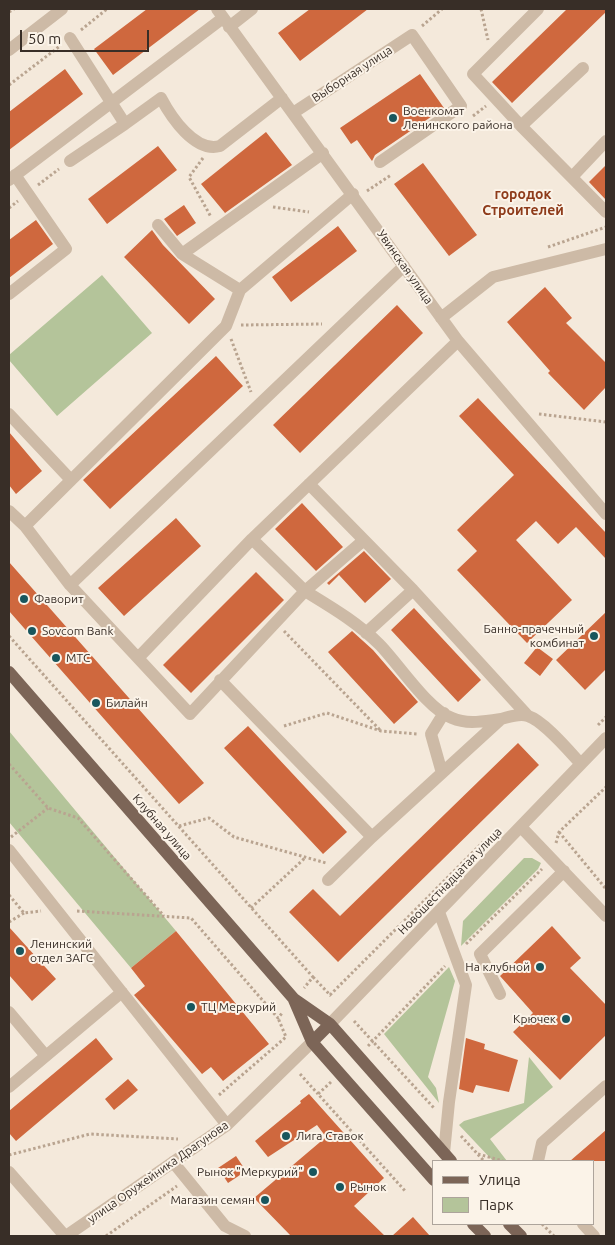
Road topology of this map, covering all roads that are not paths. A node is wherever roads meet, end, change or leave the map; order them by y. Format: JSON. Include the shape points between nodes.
{"nodes":[{"id":1,"x":62,"y":9,"type":"edge"},
{"id":2,"x":252,"y":9,"type":"edge"},
{"id":3,"x":538,"y":9,"type":"edge"},
{"id":4,"x":223,"y":18,"type":"edge"},
{"id":5,"x":70,"y":38,"type":"dead end"},
{"id":6,"x":9,"y":50,"type":"edge"},
{"id":7,"x":583,"y":68,"type":"dead end"},
{"id":8,"x":282,"y":98,"type":"junction"},
{"id":9,"x":110,"y":103,"type":"junction"},
{"id":10,"x":293,"y":113,"type":"junction"},
{"id":11,"x":125,"y":124,"type":"junction"},
{"id":12,"x":521,"y":126,"type":"junction"},
{"id":13,"x":606,"y":141,"type":"edge"},
{"id":14,"x":323,"y":153,"type":"junction"},
{"id":15,"x":70,"y":161,"type":"dead end"},
{"id":16,"x":380,"y":162,"type":"dead end"},
{"id":17,"x":572,"y":177,"type":"junction"},
{"id":18,"x":12,"y":178,"type":"edge"},
{"id":19,"x":353,"y":194,"type":"junction"},
{"id":20,"x":606,"y":212,"type":"edge"},
{"id":21,"x":158,"y":225,"type":"dead end"},
{"id":22,"x":606,"y":249,"type":"edge"},
{"id":23,"x":182,"y":254,"type":"junction"},
{"id":24,"x":404,"y":266,"type":"junction"},
{"id":25,"x":240,"y":290,"type":"junction"},
{"id":26,"x":9,"y":294,"type":"edge"},
{"id":27,"x":441,"y":318,"type":"junction"},
{"id":28,"x":458,"y":341,"type":"junction"},
{"id":29,"x":9,"y":414,"type":"edge"},
{"id":30,"x":71,"y":480,"type":"junction"},
{"id":31,"x":309,"y":484,"type":"junction"},
{"id":32,"x":9,"y":511,"type":"edge"},
{"id":33,"x":606,"y":514,"type":"edge"},
{"id":34,"x":25,"y":526,"type":"junction"},
{"id":35,"x":252,"y":539,"type":"junction"},
{"id":36,"x":364,"y":540,"type":"junction"},
{"id":37,"x":70,"y":585,"type":"junction"},
{"id":38,"x":304,"y":590,"type":"junction"},
{"id":39,"x":413,"y":590,"type":"junction"},
{"id":40,"x":366,"y":633,"type":"junction"},
{"id":41,"x":138,"y":658,"type":"junction"},
{"id":42,"x":9,"y":672,"type":"edge"},
{"id":43,"x":220,"y":680,"type":"junction"},
{"id":44,"x":444,"y":713,"type":"junction"},
{"id":45,"x":528,"y":716,"type":"junction"},
{"id":46,"x":501,"y":719,"type":"junction"},
{"id":47,"x":606,"y":738,"type":"edge"},
{"id":48,"x":580,"y":764,"type":"junction"},
{"id":49,"x":442,"y":773,"type":"junction"},
{"id":50,"x":521,"y":826,"type":"junction"},
{"id":51,"x":372,"y":837,"type":"junction"},
{"id":52,"x":9,"y":850,"type":"edge"},
{"id":53,"x":564,"y":871,"type":"junction"},
{"id":54,"x":328,"y":880,"type":"dead end"},
{"id":55,"x":439,"y":912,"type":"junction"},
{"id":56,"x":606,"y":916,"type":"edge"},
{"id":57,"x":122,"y":992,"type":"junction"},
{"id":58,"x":500,"y":994,"type":"dead end"},
{"id":59,"x":294,"y":999,"type":"junction"},
{"id":60,"x":9,"y":1012,"type":"edge"},
{"id":61,"x":330,"y":1024,"type":"junction"},
{"id":62,"x":312,"y":1042,"type":"junction"},
{"id":63,"x":46,"y":1056,"type":"junction"},
{"id":64,"x":606,"y":1086,"type":"edge"},
{"id":65,"x":9,"y":1087,"type":"edge"},
{"id":66,"x":227,"y":1125,"type":"junction"},
{"id":67,"x":448,"y":1157,"type":"edge"},
{"id":68,"x":538,"y":1160,"type":"edge"},
{"id":69,"x":174,"y":1162,"type":"junction"},
{"id":70,"x":9,"y":1172,"type":"edge"},
{"id":71,"x":432,"y":1178,"type":"edge"},
{"id":72,"x":475,"y":1225,"type":"edge"},
{"id":73,"x":510,"y":1225,"type":"edge"},
{"id":74,"x":584,"y":1225,"type":"edge"},
{"id":75,"x":65,"y":1236,"type":"edge"},
{"id":76,"x":245,"y":1236,"type":"edge"},
{"id":77,"x":485,"y":1236,"type":"edge"},
{"id":78,"x":521,"y":1236,"type":"edge"},
{"id":79,"x":594,"y":1236,"type":"edge"}],
"edges":[{"from":1,"to":6,"type":"street"},
{"from":2,"to":4,"type":"street"},
{"from":3,"to":12,"type":"street","via":[[472,74]]},
{"from":4,"to":8,"type":"street","name":"Увинская улица"},
{"from":4,"to":9,"type":"street"},
{"from":5,"to":9,"type":"street"},
{"from":7,"to":12,"type":"street"},
{"from":8,"to":10,"type":"street","name":"Увинская улица"},
{"from":8,"to":11,"type":"street","via":[[220,146],[211,148],[202,145],[173,122],[161,98]]},
{"from":9,"to":11,"type":"street"},
{"from":9,"to":18,"type":"street"},
{"from":10,"to":14,"type":"street","name":"Увинская улица"},
{"from":10,"to":16,"type":"street","name":"Выборная улица","via":[[412,35],[461,106]]},
{"from":11,"to":15,"type":"street"},
{"from":12,"to":17,"type":"street"},
{"from":13,"to":17,"type":"street"},
{"from":14,"to":19,"type":"street","name":"Увинская улица"},
{"from":14,"to":23,"type":"street"},
{"from":17,"to":20,"type":"street"},
{"from":18,"to":26,"type":"street","via":[[66,249]]},
{"from":19,"to":24,"type":"street","name":"Увинская улица"},
{"from":19,"to":25,"type":"street"},
{"from":21,"to":23,"type":"street"},
{"from":22,"to":27,"type":"street","via":[[493,277]]},
{"from":23,"to":25,"type":"street"},
{"from":24,"to":27,"type":"street","name":"Увинская улица"},
{"from":24,"to":37,"type":"street"},
{"from":25,"to":30,"type":"street","via":[[226,326]]},
{"from":27,"to":28,"type":"street","name":"Увинская улица"},
{"from":28,"to":31,"type":"street"},
{"from":28,"to":33,"type":"street","name":"Увинская улица"},
{"from":29,"to":30,"type":"street"},
{"from":30,"to":34,"type":"street"},
{"from":31,"to":35,"type":"street"},
{"from":31,"to":36,"type":"street"},
{"from":32,"to":34,"type":"street"},
{"from":34,"to":37,"type":"street"},
{"from":35,"to":38,"type":"street"},
{"from":35,"to":41,"type":"street"},
{"from":36,"to":38,"type":"street"},
{"from":36,"to":39,"type":"street"},
{"from":37,"to":41,"type":"street"},
{"from":38,"to":40,"type":"street","via":[[348,616]]},
{"from":38,"to":43,"type":"street"},
{"from":39,"to":40,"type":"street"},
{"from":39,"to":45,"type":"street"},
{"from":40,"to":44,"type":"street"},
{"from":41,"to":43,"type":"street","via":[[190,714]]},
{"from":42,"to":59,"type":"main road","name":"Клубная улица"},
{"from":43,"to":51,"type":"street"},
{"from":44,"to":46,"type":"street","via":[[449,718],[467,723]]},
{"from":44,"to":49,"type":"street","via":[[431,734]]},
{"from":45,"to":46,"type":"street"},
{"from":45,"to":48,"type":"street"},
{"from":46,"to":49,"type":"street"},
{"from":47,"to":48,"type":"street","name":"Новошестнадцатая улица"},
{"from":48,"to":50,"type":"street","name":"Новошестнадцатая улица"},
{"from":49,"to":51,"type":"street"},
{"from":50,"to":53,"type":"street"},
{"from":50,"to":55,"type":"street","name":"Новошестнадцатая улица"},
{"from":51,"to":54,"type":"street"},
{"from":52,"to":57,"type":"street"},
{"from":53,"to":56,"type":"street"},
{"from":53,"to":58,"type":"street","via":[[480,954]]},
{"from":55,"to":61,"type":"street","name":"Новошестнадцатая улица"},
{"from":55,"to":67,"type":"street","via":[[466,985],[447,1121]]},
{"from":57,"to":63,"type":"street"},
{"from":57,"to":66,"type":"street"},
{"from":59,"to":61,"type":"main road","name":"Клубная улица"},
{"from":59,"to":62,"type":"main road","name":"Клубная улица"},
{"from":60,"to":63,"type":"street"},
{"from":61,"to":62,"type":"main road","name":"Новошестнадцатая улица"},
{"from":61,"to":67,"type":"main road","name":"Клубная улица"},
{"from":62,"to":66,"type":"street","name":"улица Оружейника Драгунова"},
{"from":62,"to":71,"type":"main road","name":"Клубная улица"},
{"from":63,"to":65,"type":"street"},
{"from":64,"to":68,"type":"street","via":[[542,1143]]},
{"from":66,"to":69,"type":"street","name":"улица Оружейника Драгунова"},
{"from":69,"to":75,"type":"street","name":"улица Оружейника Драгунова"},
{"from":69,"to":76,"type":"street","via":[[225,1226]]},
{"from":70,"to":75,"type":"street"},
{"from":72,"to":77,"type":"main road"},
{"from":73,"to":78,"type":"main road"},
{"from":74,"to":79,"type":"street"}]}
